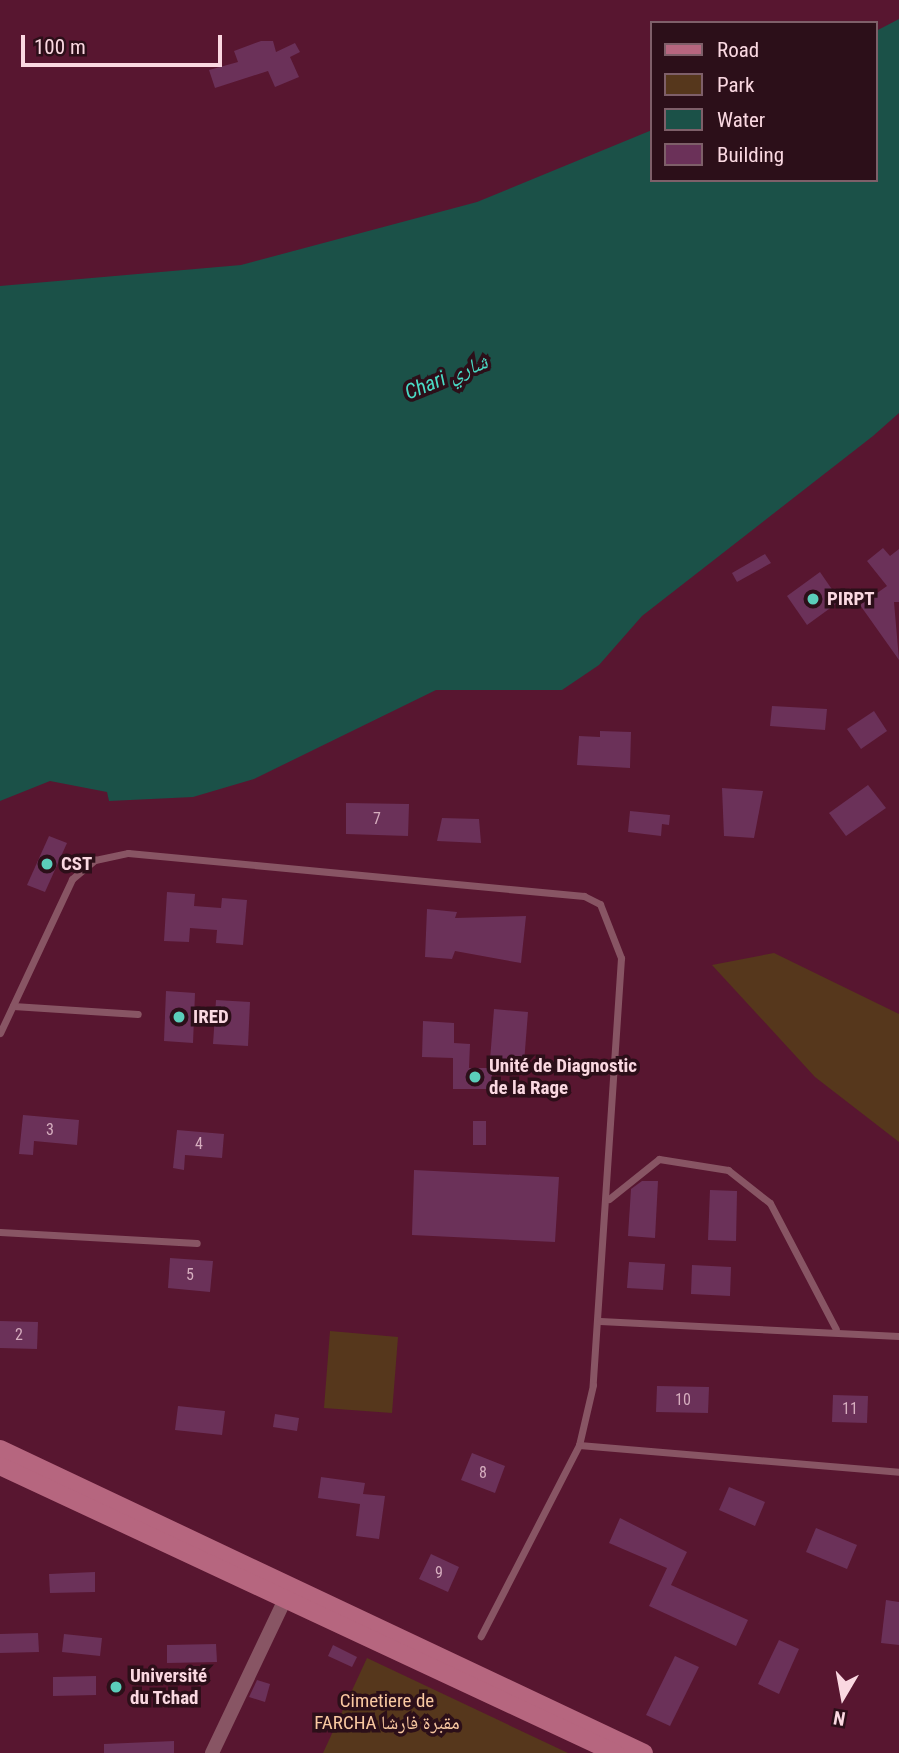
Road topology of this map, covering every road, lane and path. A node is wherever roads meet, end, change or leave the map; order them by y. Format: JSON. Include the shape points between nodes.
{"nodes":[{"id":1,"x":13,"y":1006,"type":"junction"},
{"id":2,"x":138,"y":1014,"type":"dead end"},
{"id":3,"x":0,"y":1033,"type":"edge"},
{"id":4,"x":609,"y":1200,"type":"junction"},
{"id":5,"x":0,"y":1232,"type":"edge"},
{"id":6,"x":197,"y":1243,"type":"dead end"},
{"id":7,"x":600,"y":1321,"type":"junction"},
{"id":8,"x":836,"y":1329,"type":"junction"},
{"id":9,"x":899,"y":1336,"type":"edge"},
{"id":10,"x":579,"y":1445,"type":"junction"},
{"id":11,"x":0,"y":1449,"type":"edge"},
{"id":12,"x":0,"y":1466,"type":"edge"},
{"id":13,"x":899,"y":1472,"type":"edge"},
{"id":14,"x":130,"y":1518,"type":"junction"},
{"id":15,"x":285,"y":1599,"type":"junction"},
{"id":16,"x":481,"y":1636,"type":"dead end"},
{"id":17,"x":212,"y":1753,"type":"edge"},
{"id":18,"x":615,"y":1753,"type":"edge"},
{"id":19,"x":644,"y":1753,"type":"edge"}],
"edges":[{"from":1,"to":2,"type":"lane"},
{"from":1,"to":3,"type":"lane"},
{"from":1,"to":4,"type":"lane","via":[[72,879],[95,860],[128,853],[584,896],[610,919],[621,958]]},
{"from":4,"to":7,"type":"lane"},
{"from":4,"to":8,"type":"lane","via":[[659,1159],[728,1170],[770,1203]]},
{"from":5,"to":6,"type":"lane"},
{"from":7,"to":8,"type":"lane"},
{"from":7,"to":10,"type":"lane"},
{"from":8,"to":9,"type":"lane"},
{"from":10,"to":13,"type":"lane"},
{"from":10,"to":16,"type":"lane"},
{"from":11,"to":14,"type":"main road"},
{"from":12,"to":14,"type":"main road"},
{"from":14,"to":15,"type":"main road"},
{"from":14,"to":19,"type":"main road"},
{"from":15,"to":17,"type":"street"},
{"from":15,"to":18,"type":"main road"}]}
